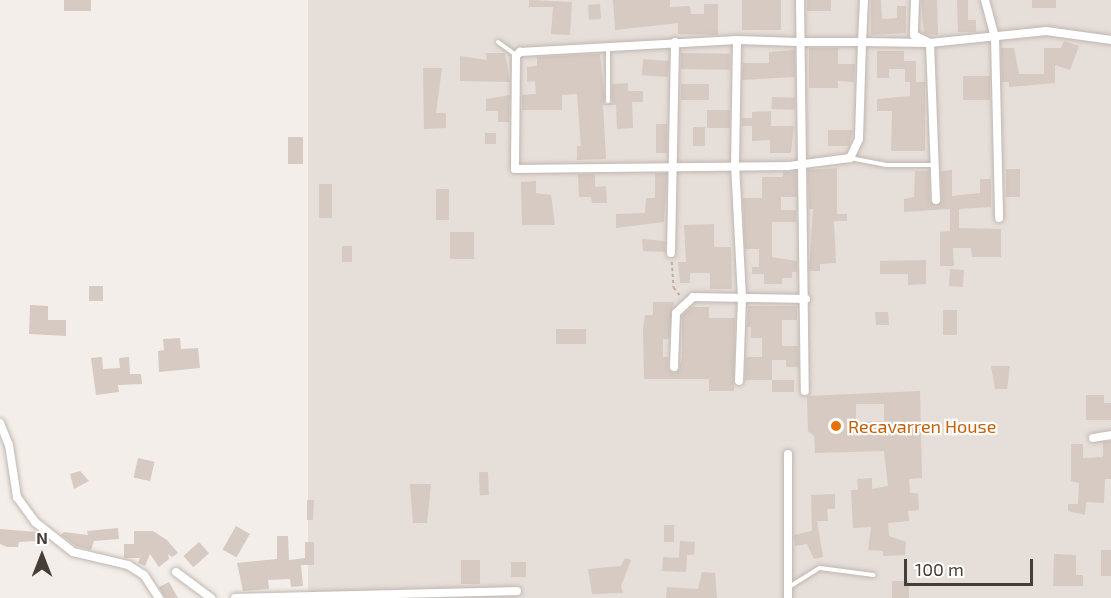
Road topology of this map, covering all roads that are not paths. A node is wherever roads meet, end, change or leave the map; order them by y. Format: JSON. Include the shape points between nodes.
{"nodes":[{"id":1,"x":800,"y":0,"type":"edge"},
{"id":2,"x":864,"y":0,"type":"edge"},
{"id":3,"x":915,"y":0,"type":"edge"},
{"id":4,"x":986,"y":0,"type":"edge"},
{"id":5,"x":996,"y":37,"type":"junction"},
{"id":6,"x":737,"y":40,"type":"junction"},
{"id":7,"x":1111,"y":40,"type":"edge"},
{"id":8,"x":498,"y":42,"type":"dead end"},
{"id":9,"x":675,"y":42,"type":"junction"},
{"id":10,"x":799,"y":42,"type":"junction"},
{"id":11,"x":862,"y":42,"type":"junction"},
{"id":12,"x":930,"y":43,"type":"junction"},
{"id":13,"x":608,"y":46,"type":"junction"},
{"id":14,"x":516,"y":56,"type":"junction"},
{"id":15,"x":608,"y":101,"type":"dead end"},
{"id":16,"x":850,"y":158,"type":"junction"},
{"id":17,"x":735,"y":164,"type":"junction"},
{"id":18,"x":803,"y":165,"type":"junction"},
{"id":19,"x":935,"y":165,"type":"junction"},
{"id":20,"x":674,"y":166,"type":"junction"},
{"id":21,"x":936,"y":200,"type":"dead end"},
{"id":22,"x":999,"y":218,"type":"dead end"},
{"id":23,"x":671,"y":253,"type":"road end"},
{"id":24,"x":742,"y":297,"type":"junction"},
{"id":25,"x":806,"y":299,"type":"junction"},
{"id":26,"x":674,"y":367,"type":"dead end"},
{"id":27,"x":739,"y":381,"type":"dead end"},
{"id":28,"x":805,"y":391,"type":"dead end"},
{"id":29,"x":0,"y":423,"type":"edge"},
{"id":30,"x":1111,"y":435,"type":"edge"},
{"id":31,"x":1092,"y":438,"type":"dead end"},
{"id":32,"x":788,"y":454,"type":"dead end"},
{"id":33,"x":176,"y":572,"type":"dead end"},
{"id":34,"x":874,"y":575,"type":"dead end"},
{"id":35,"x":788,"y":588,"type":"junction"},
{"id":36,"x":517,"y":591,"type":"dead end"},
{"id":37,"x":159,"y":598,"type":"edge"},
{"id":38,"x":211,"y":598,"type":"edge"},
{"id":39,"x":235,"y":598,"type":"edge"},
{"id":40,"x":788,"y":598,"type":"edge"}],
"edges":[{"from":1,"to":10,"type":"street"},
{"from":2,"to":11,"type":"street"},
{"from":3,"to":12,"type":"street","via":[[914,34]]},
{"from":4,"to":5,"type":"street"},
{"from":5,"to":7,"type":"street","via":[[1046,31]]},
{"from":5,"to":12,"type":"street"},
{"from":5,"to":22,"type":"street"},
{"from":6,"to":9,"type":"street"},
{"from":6,"to":10,"type":"street"},
{"from":6,"to":17,"type":"street"},
{"from":8,"to":14,"type":"lane"},
{"from":9,"to":13,"type":"street"},
{"from":9,"to":20,"type":"street"},
{"from":10,"to":11,"type":"street"},
{"from":10,"to":18,"type":"street"},
{"from":11,"to":12,"type":"street"},
{"from":11,"to":16,"type":"street","via":[[859,138]]},
{"from":12,"to":19,"type":"street"},
{"from":13,"to":14,"type":"street","via":[[520,52]]},
{"from":13,"to":15,"type":"lane"},
{"from":14,"to":20,"type":"street","via":[[515,169]]},
{"from":16,"to":18,"type":"street"},
{"from":16,"to":19,"type":"lane","via":[[886,165]]},
{"from":17,"to":18,"type":"street"},
{"from":17,"to":20,"type":"street"},
{"from":17,"to":24,"type":"street"},
{"from":18,"to":25,"type":"street"},
{"from":19,"to":21,"type":"street"},
{"from":20,"to":23,"type":"street"},
{"from":24,"to":25,"type":"street"},
{"from":24,"to":26,"type":"street","via":[[709,295],[685,302],[676,313]]},
{"from":24,"to":27,"type":"street"},
{"from":25,"to":28,"type":"street"},
{"from":29,"to":37,"type":"street","via":[[9,445],[17,497],[35,522],[73,552],[136,570],[154,586]]},
{"from":30,"to":31,"type":"street"},
{"from":32,"to":35,"type":"street"},
{"from":33,"to":38,"type":"street"},
{"from":34,"to":35,"type":"lane","via":[[820,568]]},
{"from":35,"to":40,"type":"street"},
{"from":36,"to":39,"type":"street"}]}
